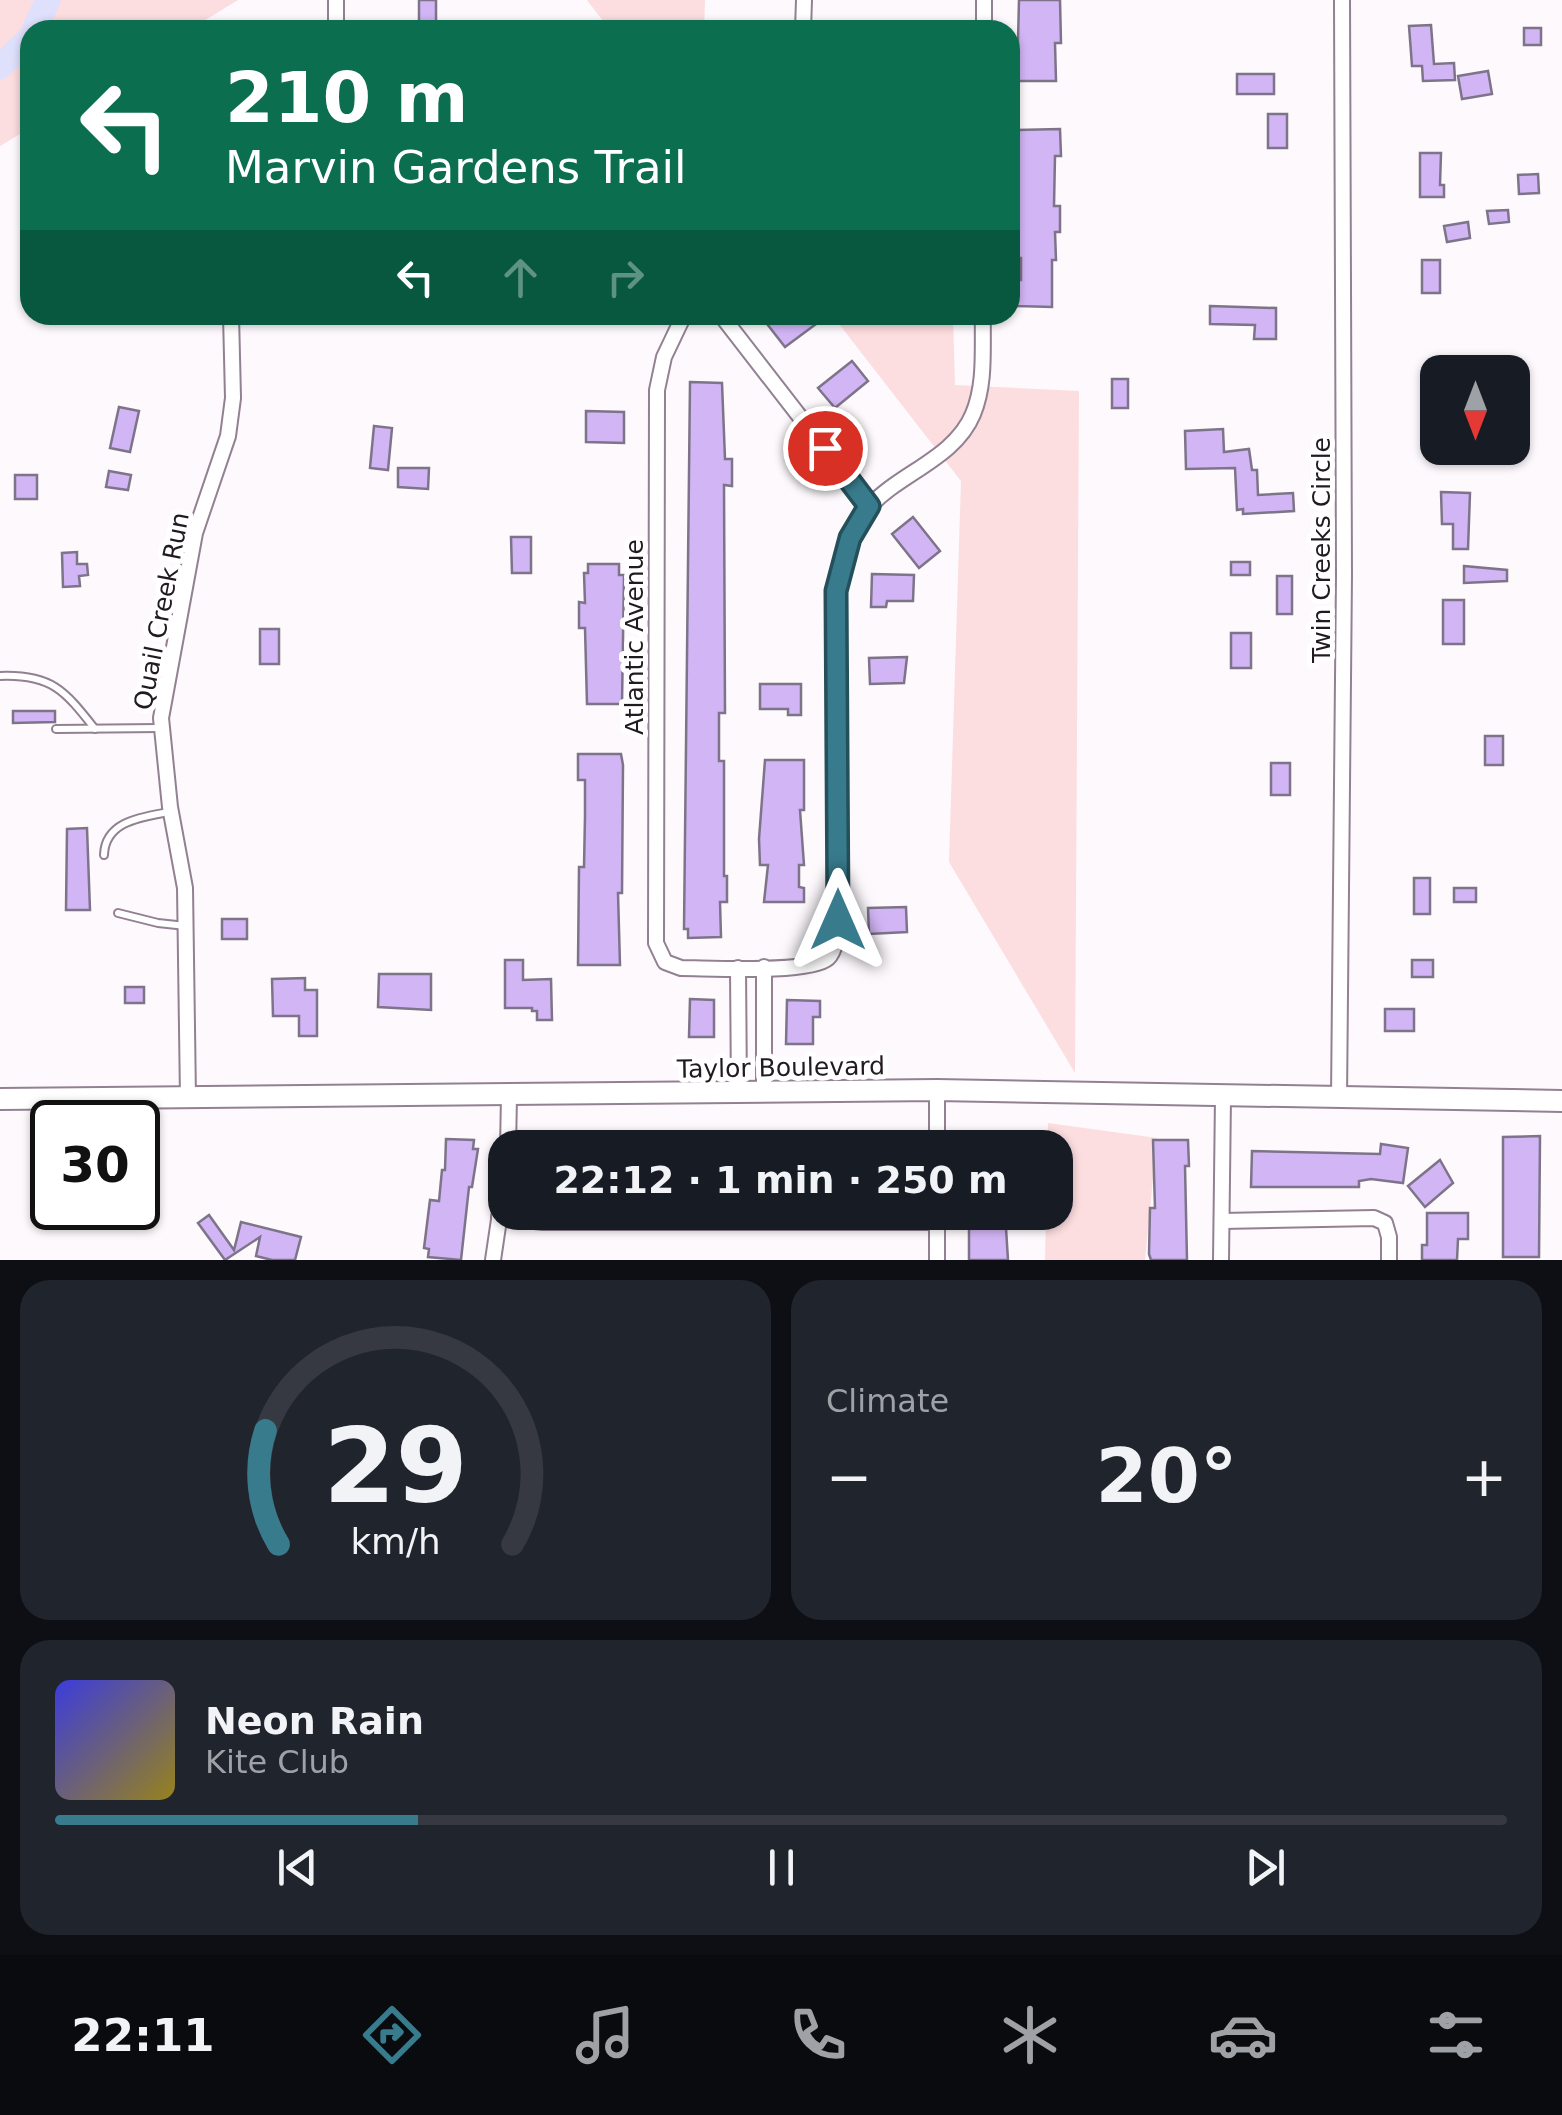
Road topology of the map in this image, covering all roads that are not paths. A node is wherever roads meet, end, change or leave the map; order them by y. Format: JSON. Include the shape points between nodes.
{"nodes":[{"id":1,"x":1342,"y":0,"type":"edge"},
{"id":2,"x":232,"y":325,"type":"edge"},
{"id":3,"x":679,"y":325,"type":"edge"},
{"id":4,"x":729,"y":325,"type":"edge"},
{"id":5,"x":982,"y":325,"type":"edge"},
{"id":6,"x":869,"y":506,"type":"junction"},
{"id":7,"x":0,"y":676,"type":"edge"},
{"id":8,"x":161,"y":728,"type":"junction"},
{"id":9,"x":56,"y":729,"type":"dead end"},
{"id":10,"x":95,"y":730,"type":"junction"},
{"id":11,"x":170,"y":812,"type":"junction"},
{"id":12,"x":104,"y":854,"type":"dead end"},
{"id":13,"x":118,"y":914,"type":"dead end"},
{"id":14,"x":187,"y":926,"type":"junction"},
{"id":15,"x":738,"y":968,"type":"junction"},
{"id":16,"x":764,"y":968,"type":"junction"},
{"id":17,"x":937,"y":1090,"type":"junction"},
{"id":18,"x":739,"y":1092,"type":"junction"},
{"id":19,"x":764,"y":1092,"type":"junction"},
{"id":20,"x":509,"y":1096,"type":"junction"},
{"id":21,"x":1222,"y":1097,"type":"junction"},
{"id":22,"x":0,"y":1098,"type":"edge"},
{"id":23,"x":188,"y":1098,"type":"junction"},
{"id":24,"x":1339,"y":1100,"type":"junction"},
{"id":25,"x":1562,"y":1101,"type":"edge"},
{"id":26,"x":508,"y":1130,"type":"edge"},
{"id":27,"x":937,"y":1130,"type":"edge"},
{"id":28,"x":1222,"y":1221,"type":"junction"},
{"id":29,"x":497,"y":1230,"type":"edge"},
{"id":30,"x":937,"y":1230,"type":"edge"},
{"id":31,"x":493,"y":1260,"type":"edge"},
{"id":32,"x":936,"y":1260,"type":"edge"},
{"id":33,"x":1221,"y":1260,"type":"edge"},
{"id":34,"x":1390,"y":1260,"type":"edge"}],
"edges":[{"from":1,"to":24,"type":"street","name":"Twin Creeks Circle"},
{"from":2,"to":8,"type":"street","name":"Quail Creek Run","via":[[228,436],[194,533]]},
{"from":3,"to":15,"type":"street","name":"Atlantic Avenue","via":[[657,390],[656,943],[666,962],[682,968]]},
{"from":4,"to":6,"type":"street"},
{"from":5,"to":6,"type":"street","via":[[980,391],[971,418],[937,455]]},
{"from":6,"to":16,"type":"street","via":[[850,538],[836,591],[834,948],[808,968]]},
{"from":7,"to":10,"type":"lane","via":[[63,690]]},
{"from":8,"to":10,"type":"lane"},
{"from":8,"to":11,"type":"street","name":"Quail Creek Run"},
{"from":9,"to":10,"type":"lane"},
{"from":11,"to":12,"type":"lane","via":[[113,831]]},
{"from":11,"to":14,"type":"street","name":"Quail Creek Run"},
{"from":13,"to":14,"type":"lane"},
{"from":14,"to":23,"type":"street","name":"Quail Creek Run"},
{"from":15,"to":16,"type":"street"},
{"from":15,"to":18,"type":"street"},
{"from":16,"to":19,"type":"street"},
{"from":17,"to":19,"type":"street","name":"Taylor Boulevard"},
{"from":17,"to":21,"type":"street","name":"Taylor Boulevard"},
{"from":17,"to":27,"type":"street"},
{"from":18,"to":19,"type":"street","name":"Taylor Boulevard"},
{"from":18,"to":20,"type":"street","name":"Taylor Boulevard"},
{"from":20,"to":23,"type":"street","name":"Taylor Boulevard"},
{"from":20,"to":26,"type":"street"},
{"from":21,"to":24,"type":"street","name":"Taylor Boulevard"},
{"from":21,"to":28,"type":"street"},
{"from":22,"to":23,"type":"street","name":"Taylor Boulevard"},
{"from":24,"to":25,"type":"street","name":"Taylor Boulevard"},
{"from":28,"to":33,"type":"street"},
{"from":28,"to":34,"type":"street","via":[[1374,1218],[1385,1223]]},
{"from":29,"to":31,"type":"street"},
{"from":30,"to":32,"type":"street"}]}
